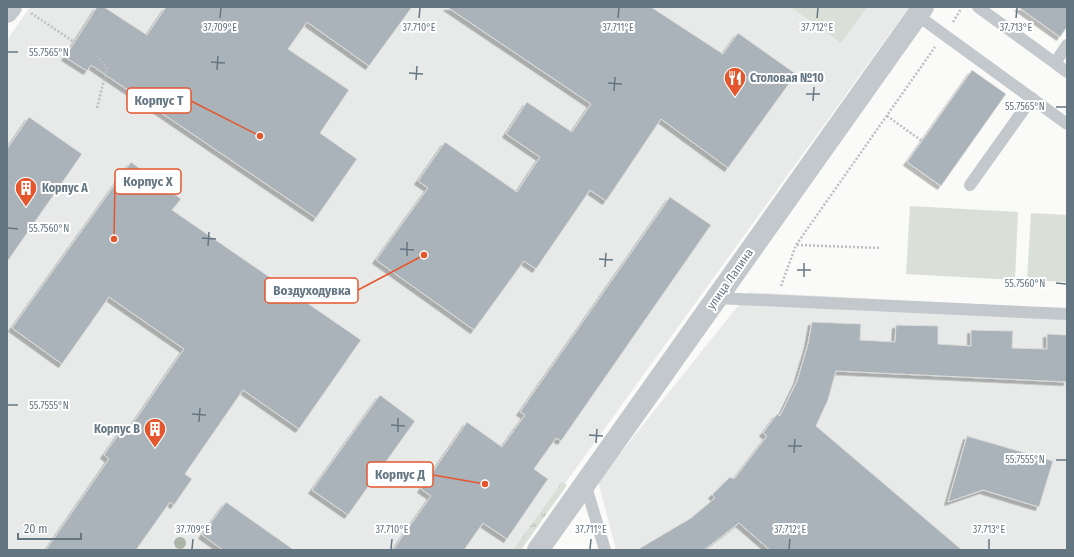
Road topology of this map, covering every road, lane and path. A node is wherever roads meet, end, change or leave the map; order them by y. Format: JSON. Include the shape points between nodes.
{"nodes":[{"id":1,"x":963,"y":7,"type":"edge"},
{"id":2,"x":978,"y":7,"type":"edge"},
{"id":3,"x":21,"y":10,"type":"edge"},
{"id":4,"x":920,"y":11,"type":"edge"},
{"id":5,"x":7,"y":12,"type":"edge"},
{"id":6,"x":943,"y":35,"type":"junction"},
{"id":7,"x":74,"y":42,"type":"dead end"},
{"id":8,"x":1067,"y":45,"type":"edge"},
{"id":9,"x":97,"y":56,"type":"dead end"},
{"id":10,"x":1055,"y":63,"type":"junction"},
{"id":11,"x":1067,"y":72,"type":"edge"},
{"id":12,"x":1032,"y":98,"type":"junction"},
{"id":13,"x":97,"y":108,"type":"dead end"},
{"id":14,"x":887,"y":116,"type":"junction"},
{"id":15,"x":1067,"y":124,"type":"edge"},
{"id":16,"x":922,"y":141,"type":"dead end"},
{"id":17,"x":970,"y":185,"type":"dead end"},
{"id":18,"x":796,"y":245,"type":"junction"},
{"id":19,"x":881,"y":248,"type":"dead end"},
{"id":20,"x":717,"y":298,"type":"junction"},
{"id":21,"x":775,"y":301,"type":"junction"},
{"id":22,"x":1067,"y":314,"type":"edge"},
{"id":23,"x":585,"y":483,"type":"junction"},
{"id":24,"x":538,"y":550,"type":"edge"},
{"id":25,"x":605,"y":550,"type":"edge"}],
"edges":[{"from":1,"to":6,"type":"path"},
{"from":2,"to":10,"type":"lane"},
{"from":3,"to":5,"type":"street"},
{"from":3,"to":7,"type":"path"},
{"from":4,"to":6,"type":"lane"},
{"from":4,"to":20,"type":"street","name":"улица Лапина"},
{"from":6,"to":12,"type":"lane"},
{"from":6,"to":14,"type":"path"},
{"from":8,"to":10,"type":"lane"},
{"from":9,"to":13,"type":"path","via":[[107,68]]},
{"from":10,"to":11,"type":"lane"},
{"from":12,"to":15,"type":"lane"},
{"from":12,"to":17,"type":"lane"},
{"from":14,"to":16,"type":"path"},
{"from":14,"to":18,"type":"path"},
{"from":18,"to":19,"type":"path"},
{"from":18,"to":21,"type":"path"},
{"from":20,"to":21,"type":"lane"},
{"from":20,"to":23,"type":"street","name":"улица Лапина"},
{"from":21,"to":22,"type":"lane"},
{"from":23,"to":24,"type":"street","name":"улица Лапина"},
{"from":23,"to":25,"type":"lane"}]}
